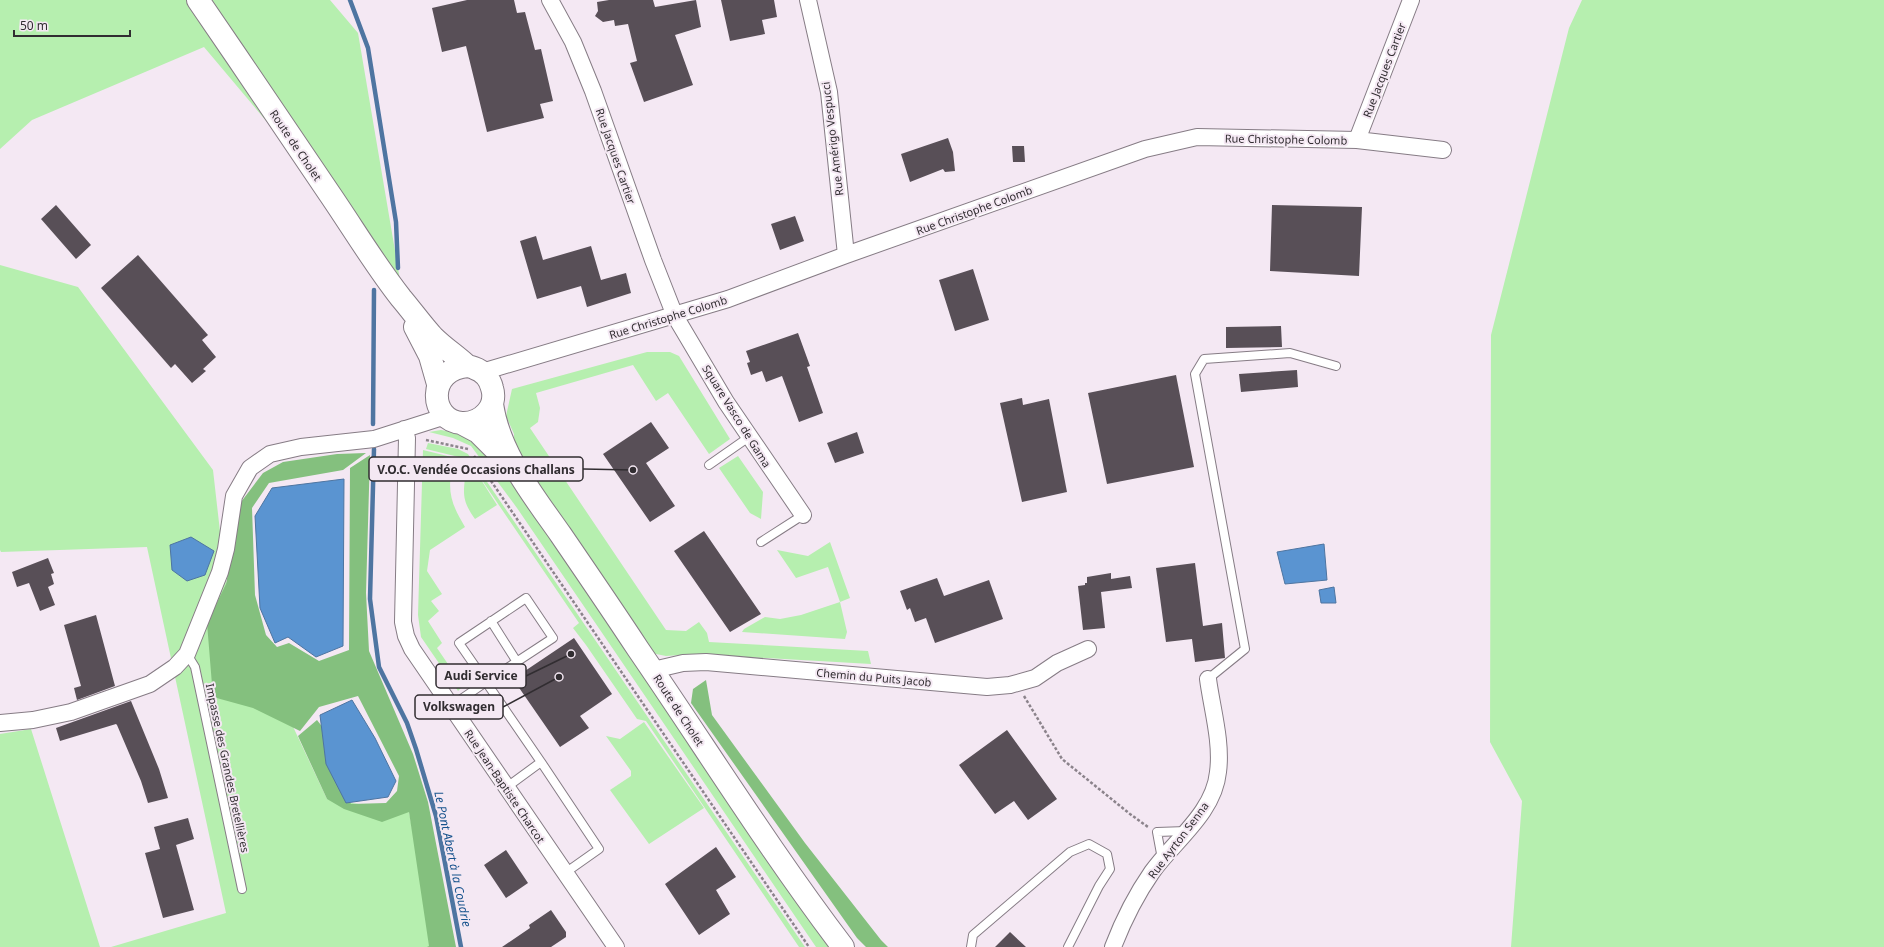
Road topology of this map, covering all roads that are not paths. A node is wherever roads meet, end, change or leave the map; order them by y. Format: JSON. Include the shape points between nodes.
{"nodes":[{"id":1,"x":198,"y":0,"type":"edge"},
{"id":2,"x":550,"y":0,"type":"edge"},
{"id":3,"x":808,"y":0,"type":"edge"},
{"id":4,"x":1411,"y":0,"type":"edge"},
{"id":5,"x":1357,"y":140,"type":"junction"},
{"id":6,"x":1444,"y":150,"type":"dead end"},
{"id":7,"x":846,"y":255,"type":"junction"},
{"id":8,"x":395,"y":289,"type":"junction"},
{"id":9,"x":675,"y":316,"type":"junction"},
{"id":10,"x":1336,"y":366,"type":"dead end"},
{"id":11,"x":483,"y":383,"type":"junction"},
{"id":12,"x":446,"y":407,"type":"junction"},
{"id":13,"x":407,"y":428,"type":"junction"},
{"id":14,"x":749,"y":437,"type":"junction"},
{"id":15,"x":709,"y":465,"type":"dead end"},
{"id":16,"x":518,"y":472,"type":"junction"},
{"id":17,"x":803,"y":515,"type":"joint"},
{"id":18,"x":761,"y":542,"type":"dead end"},
{"id":19,"x":491,"y":621,"type":"junction"},
{"id":20,"x":1088,"y":649,"type":"dead end"},
{"id":21,"x":187,"y":654,"type":"junction"},
{"id":22,"x":517,"y":662,"type":"junction"},
{"id":23,"x":653,"y":670,"type":"junction"},
{"id":24,"x":1208,"y":679,"type":"joint"},
{"id":25,"x":486,"y":682,"type":"junction"},
{"id":26,"x":451,"y":706,"type":"junction"},
{"id":27,"x":0,"y":723,"type":"edge"},
{"id":28,"x":541,"y":762,"type":"junction"},
{"id":29,"x":507,"y":787,"type":"junction"},
{"id":30,"x":1187,"y":831,"type":"junction"},
{"id":31,"x":1162,"y":860,"type":"junction"},
{"id":32,"x":565,"y":873,"type":"junction"},
{"id":33,"x":242,"y":889,"type":"dead end"},
{"id":34,"x":616,"y":947,"type":"edge"},
{"id":35,"x":843,"y":947,"type":"edge"},
{"id":36,"x":971,"y":947,"type":"edge"},
{"id":37,"x":1068,"y":947,"type":"edge"},
{"id":38,"x":1113,"y":947,"type":"edge"}],
"edges":[{"from":1,"to":8,"type":"main road","name":"Route de Cholet"},
{"from":2,"to":9,"type":"street","name":"Rue Jacques Cartier","via":[[573,42],[593,91]]},
{"from":3,"to":7,"type":"street","name":"Rue Amérigo Vespucci","via":[[829,92]]},
{"from":4,"to":5,"type":"street","name":"Rue Jacques Cartier"},
{"from":5,"to":6,"type":"street","name":"Rue Christophe Colomb"},
{"from":5,"to":7,"type":"street","name":"Rue Christophe Colomb","via":[[1197,137],[1145,149]]},
{"from":7,"to":9,"type":"street","name":"Rue Christophe Colomb"},
{"from":8,"to":11,"type":"main road","name":"Route de Cholet","via":[[434,338]]},
{"from":8,"to":12,"type":"main road","name":"Route de Cholet","via":[[430,356]]},
{"from":9,"to":11,"type":"street","name":"Rue Christophe Colomb","via":[[516,362]]},
{"from":9,"to":14,"type":"street","name":"Square Vasco de Gama"},
{"from":10,"to":24,"type":"lane","via":[[1290,353],[1204,359],[1195,374],[1245,648]]},
{"from":11,"to":12,"type":"main road","via":[[450,370],[443,376]]},
{"from":11,"to":12,"type":"main road","via":[[487,413],[481,418],[472,422]]},
{"from":11,"to":16,"type":"main road","name":"Route de Cholet","via":[[494,422]]},
{"from":12,"to":13,"type":"street"},
{"from":12,"to":16,"type":"main road","name":"Route de Cholet","via":[[478,432]]},
{"from":13,"to":21,"type":"street","via":[[374,439],[301,447],[270,454],[250,468],[234,496],[220,572]]},
{"from":13,"to":26,"type":"street","name":"Rue Jean-Baptiste Charcot","via":[[404,622],[406,636]]},
{"from":14,"to":15,"type":"lane"},
{"from":14,"to":17,"type":"street","name":"Square Vasco de Gama"},
{"from":16,"to":23,"type":"main road","name":"Route de Cholet"},
{"from":17,"to":18,"type":"lane"},
{"from":19,"to":22,"type":"lane"},
{"from":19,"to":22,"type":"lane","via":[[526,598],[552,638]]},
{"from":19,"to":25,"type":"lane","via":[[458,643]]},
{"from":20,"to":23,"type":"street","name":"Chemin du Puits Jacob","via":[[1057,663],[1035,678],[1016,684],[987,687],[706,662],[683,662]]},
{"from":21,"to":27,"type":"street","via":[[175,667],[150,684],[71,712],[33,720]]},
{"from":21,"to":33,"type":"lane","name":"Impasse des Grandes Bretellières","via":[[195,667]]},
{"from":22,"to":25,"type":"lane"},
{"from":23,"to":35,"type":"main road","name":"Route de Cholet"},
{"from":24,"to":30,"type":"street","name":"Rue Ayrton Senna","via":[[1218,748],[1218,773],[1206,804]]},
{"from":25,"to":26,"type":"lane"},
{"from":25,"to":28,"type":"lane"},
{"from":26,"to":29,"type":"street","name":"Rue Jean-Baptiste Charcot"},
{"from":28,"to":29,"type":"lane"},
{"from":28,"to":32,"type":"lane","via":[[600,849]]},
{"from":29,"to":32,"type":"street","name":"Rue Jean-Baptiste Charcot"},
{"from":30,"to":31,"type":"street","name":"Rue Ayrton Senna"},
{"from":30,"to":31,"type":"lane","via":[[1157,832]]},
{"from":31,"to":38,"type":"street","name":"Rue Ayrton Senna","via":[[1125,917]]},
{"from":32,"to":34,"type":"street","name":"Rue Jean-Baptiste Charcot"},
{"from":36,"to":37,"type":"lane","via":[[973,935],[1070,852],[1089,844],[1107,854],[1110,869]]}]}
